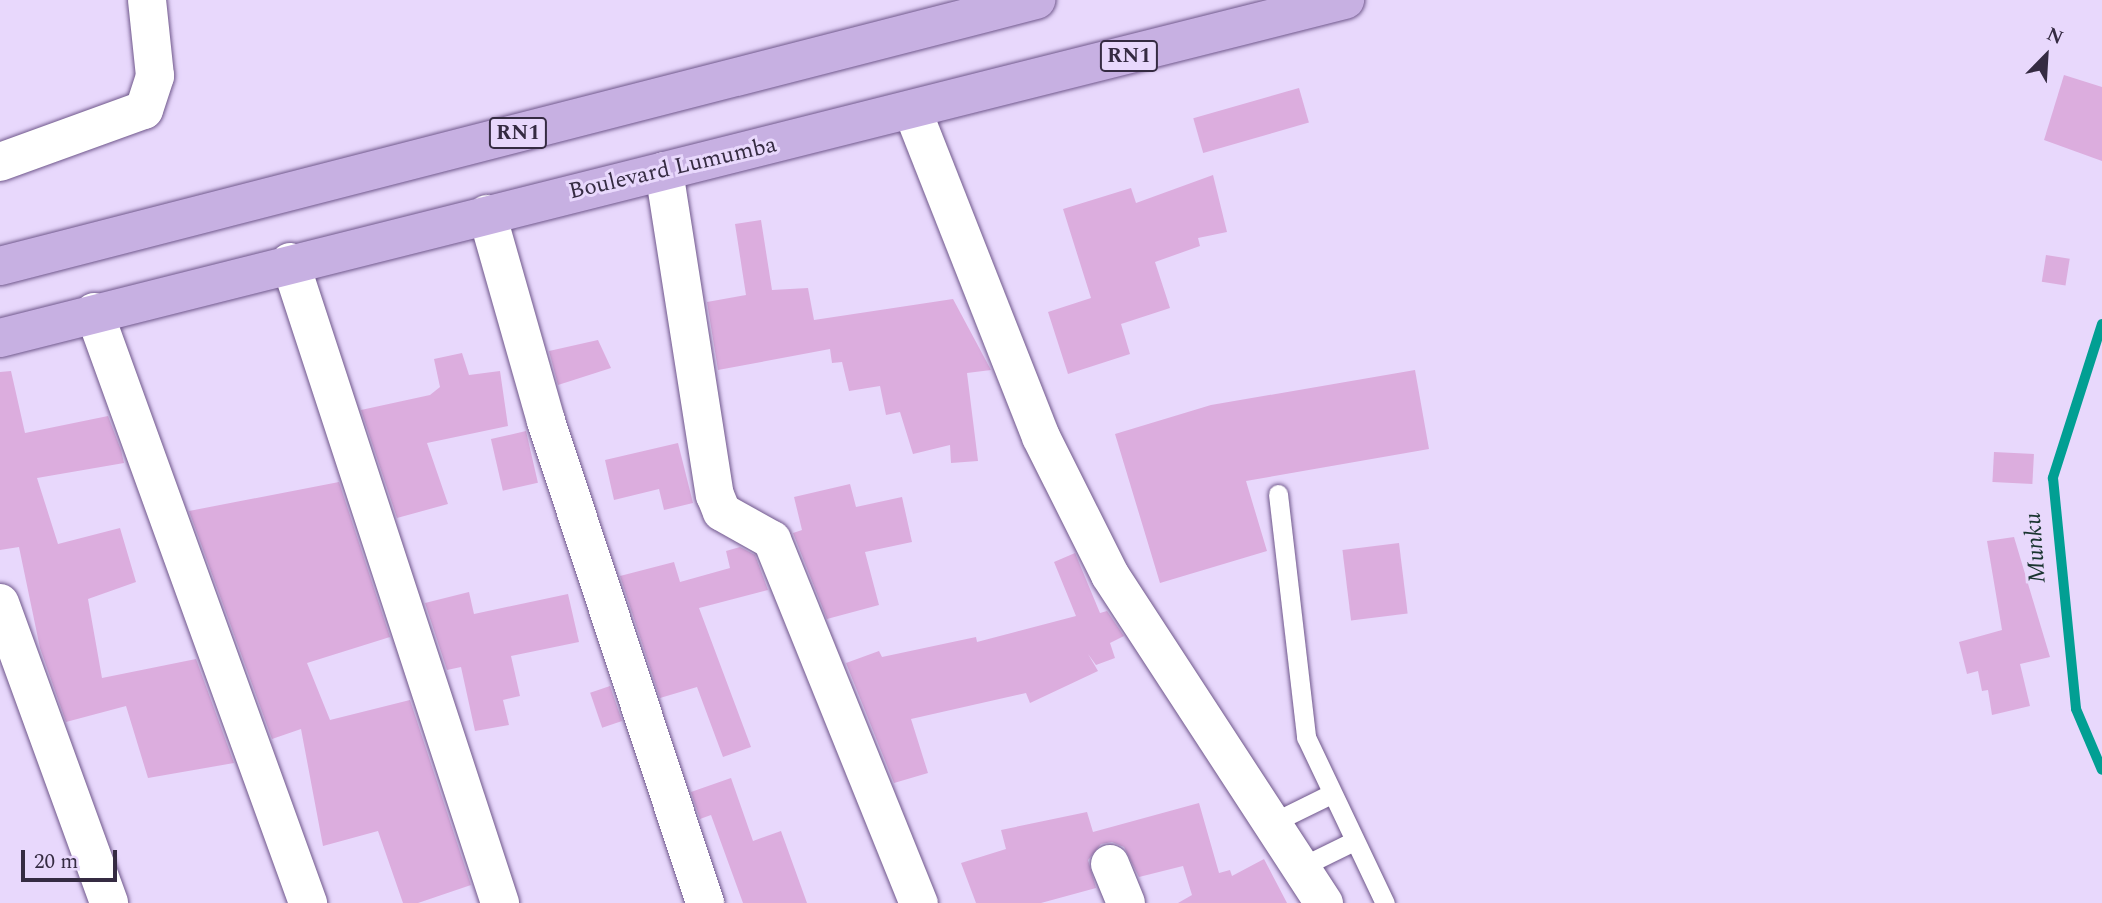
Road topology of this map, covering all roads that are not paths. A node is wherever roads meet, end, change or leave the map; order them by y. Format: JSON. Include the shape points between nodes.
{"nodes":[{"id":1,"x":147,"y":0,"type":"edge"},
{"id":2,"x":1036,"y":0,"type":"edge"},
{"id":3,"x":1345,"y":0,"type":"edge"},
{"id":4,"x":913,"y":112,"type":"junction"},
{"id":5,"x":0,"y":162,"type":"edge"},
{"id":6,"x":664,"y":171,"type":"junction"},
{"id":7,"x":486,"y":214,"type":"junction"},
{"id":8,"x":290,"y":262,"type":"junction"},
{"id":9,"x":0,"y":266,"type":"edge"},
{"id":10,"x":94,"y":312,"type":"junction"},
{"id":11,"x":0,"y":338,"type":"edge"},
{"id":12,"x":1278,"y":494,"type":"dead end"},
{"id":13,"x":0,"y":603,"type":"edge"},
{"id":14,"x":1331,"y":794,"type":"junction"},
{"id":15,"x":1272,"y":823,"type":"junction"},
{"id":16,"x":1354,"y":841,"type":"junction"},
{"id":17,"x":1110,"y":864,"type":"dead end"},
{"id":18,"x":1301,"y":867,"type":"junction"},
{"id":19,"x":109,"y":903,"type":"edge"},
{"id":20,"x":308,"y":903,"type":"edge"},
{"id":21,"x":500,"y":903,"type":"edge"},
{"id":22,"x":705,"y":903,"type":"edge"},
{"id":23,"x":919,"y":903,"type":"edge"},
{"id":24,"x":1126,"y":903,"type":"edge"},
{"id":25,"x":1324,"y":903,"type":"edge"},
{"id":26,"x":1385,"y":903,"type":"edge"}],
"edges":[{"from":1,"to":5,"type":"street","via":[[155,76],[144,110]]},
{"from":2,"to":9,"type":"highway","number":"RN1"},
{"from":3,"to":4,"type":"highway","name":"Boulevard Lumumba","number":"RN1"},
{"from":4,"to":6,"type":"highway","name":"Boulevard Lumumba","number":"RN1"},
{"from":4,"to":15,"type":"street","via":[[1041,437],[1104,564]]},
{"from":6,"to":7,"type":"highway","name":"Boulevard Lumumba","number":"RN1"},
{"from":6,"to":23,"type":"street","via":[[715,495],[722,512],[772,540]]},
{"from":7,"to":8,"type":"highway","name":"Boulevard Lumumba","number":"RN1"},
{"from":7,"to":22,"type":"street","via":[[551,435]]},
{"from":8,"to":10,"type":"highway","name":"Boulevard Lumumba","number":"RN1"},
{"from":8,"to":21,"type":"street"},
{"from":10,"to":11,"type":"highway","name":"Boulevard Lumumba","number":"RN1"},
{"from":10,"to":20,"type":"street"},
{"from":12,"to":14,"type":"lane","via":[[1296,687],[1306,737]]},
{"from":13,"to":19,"type":"street"},
{"from":14,"to":15,"type":"lane"},
{"from":14,"to":16,"type":"lane"},
{"from":15,"to":18,"type":"street"},
{"from":16,"to":18,"type":"lane"},
{"from":16,"to":26,"type":"lane"},
{"from":17,"to":24,"type":"street"},
{"from":18,"to":25,"type":"street"}]}
